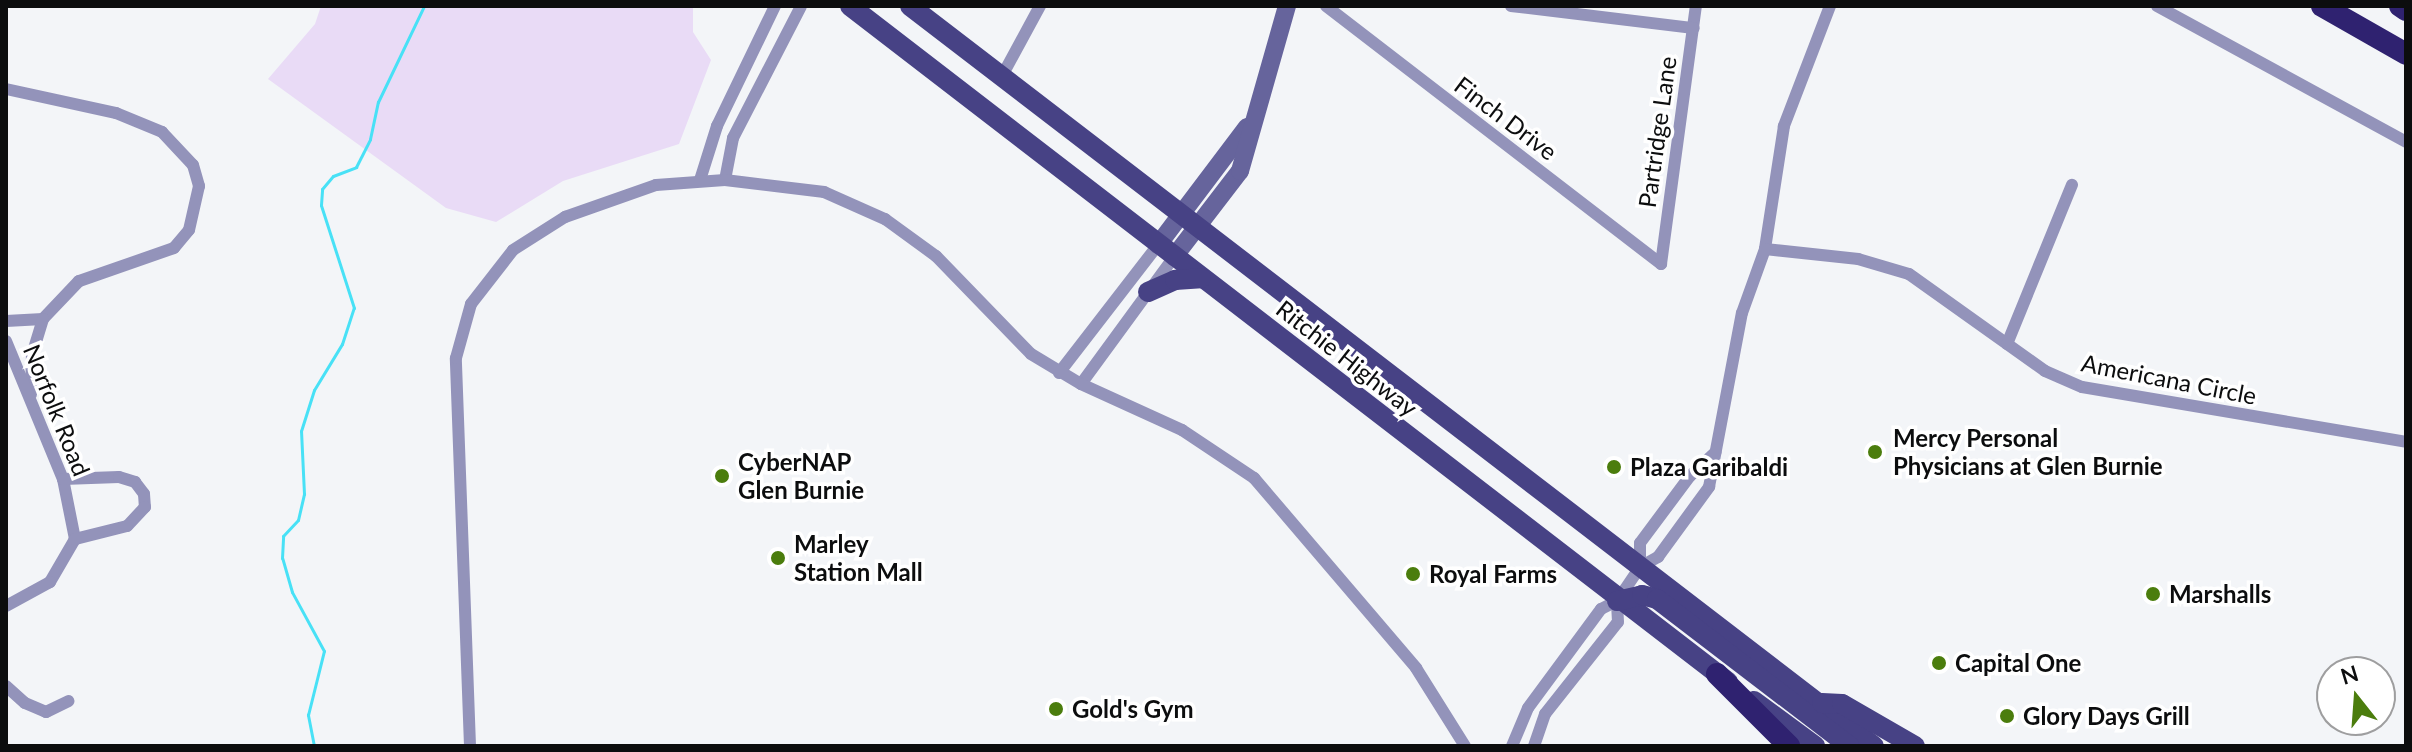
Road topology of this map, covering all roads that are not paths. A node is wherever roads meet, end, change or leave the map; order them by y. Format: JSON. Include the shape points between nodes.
{"nodes":[{"id":1,"x":775,"y":6,"type":"edge"},
{"id":2,"x":801,"y":6,"type":"edge"},
{"id":3,"x":850,"y":6,"type":"edge"},
{"id":4,"x":910,"y":6,"type":"edge"},
{"id":5,"x":1040,"y":6,"type":"edge"},
{"id":6,"x":1287,"y":6,"type":"edge"},
{"id":7,"x":1326,"y":6,"type":"edge"},
{"id":8,"x":1511,"y":6,"type":"edge"},
{"id":9,"x":1696,"y":6,"type":"edge"},
{"id":10,"x":1830,"y":6,"type":"edge"},
{"id":11,"x":2157,"y":6,"type":"edge"},
{"id":12,"x":2322,"y":6,"type":"edge"},
{"id":13,"x":2400,"y":6,"type":"edge"},
{"id":14,"x":2406,"y":10,"type":"edge"},
{"id":15,"x":1694,"y":28,"type":"junction"},
{"id":16,"x":2406,"y":54,"type":"edge"},
{"id":17,"x":1002,"y":76,"type":"junction"},
{"id":18,"x":6,"y":89,"type":"edge"},
{"id":19,"x":2406,"y":142,"type":"edge"},
{"id":20,"x":700,"y":180,"type":"junction"},
{"id":21,"x":725,"y":180,"type":"junction"},
{"id":22,"x":2072,"y":185,"type":"dead end"},
{"id":23,"x":1190,"y":220,"type":"junction"},
{"id":24,"x":1765,"y":249,"type":"junction"},
{"id":25,"x":1166,"y":251,"type":"junction"},
{"id":26,"x":1661,"y":264,"type":"joint"},
{"id":27,"x":1201,"y":278,"type":"junction"},
{"id":28,"x":1148,"y":292,"type":"junction"},
{"id":29,"x":43,"y":319,"type":"junction"},
{"id":30,"x":6,"y":321,"type":"edge"},
{"id":31,"x":6,"y":341,"type":"edge"},
{"id":32,"x":2007,"y":344,"type":"junction"},
{"id":33,"x":1059,"y":373,"type":"junction"},
{"id":34,"x":1081,"y":384,"type":"junction"},
{"id":35,"x":31,"y":401,"type":"junction"},
{"id":36,"x":2406,"y":442,"type":"edge"},
{"id":37,"x":1716,"y":452,"type":"junction"},
{"id":38,"x":63,"y":479,"type":"junction"},
{"id":39,"x":75,"y":539,"type":"junction"},
{"id":40,"x":1640,"y":567,"type":"junction"},
{"id":41,"x":1617,"y":601,"type":"junction"},
{"id":42,"x":6,"y":606,"type":"edge"},
{"id":43,"x":1717,"y":674,"type":"junction"},
{"id":44,"x":6,"y":686,"type":"edge"},
{"id":45,"x":69,"y":701,"type":"dead end"},
{"id":46,"x":1818,"y":703,"type":"junction"},
{"id":47,"x":470,"y":746,"type":"edge"},
{"id":48,"x":1465,"y":746,"type":"edge"},
{"id":49,"x":1512,"y":746,"type":"edge"},
{"id":50,"x":1534,"y":746,"type":"edge"},
{"id":51,"x":1789,"y":746,"type":"edge"},
{"id":52,"x":1815,"y":746,"type":"edge"},
{"id":53,"x":1849,"y":746,"type":"edge"},
{"id":54,"x":1874,"y":746,"type":"edge"},
{"id":55,"x":1915,"y":746,"type":"edge"}],
"edges":[{"from":1,"to":20,"type":"street","via":[[717,126]]},
{"from":2,"to":21,"type":"street","via":[[733,138]]},
{"from":3,"to":25,"type":"main road","name":"Ritchie Highway"},
{"from":4,"to":17,"type":"main road","name":"Ritchie Highway"},
{"from":5,"to":17,"type":"street"},
{"from":6,"to":23,"type":"main road","via":[[1256,115]]},
{"from":7,"to":26,"type":"street","name":"Finch Drive"},
{"from":8,"to":15,"type":"street"},
{"from":9,"to":15,"type":"street","name":"Partridge Lane"},
{"from":10,"to":24,"type":"street","via":[[1784,126]]},
{"from":11,"to":19,"type":"street"},
{"from":12,"to":16,"type":"highway"},
{"from":13,"to":14,"type":"highway"},
{"from":15,"to":26,"type":"street","name":"Partridge Lane"},
{"from":17,"to":23,"type":"main road","name":"Ritchie Highway"},
{"from":18,"to":29,"type":"street","via":[[116,113],[162,132],[193,165],[199,186],[189,230],[174,248],[79,281]]},
{"from":20,"to":21,"type":"street"},
{"from":20,"to":47,"type":"street","via":[[622,193],[565,217],[513,250],[471,304],[456,358]]},
{"from":21,"to":33,"type":"street","via":[[824,192],[885,219],[936,256],[1002,329]]},
{"from":22,"to":32,"type":"street"},
{"from":23,"to":25,"type":"main road"},
{"from":23,"to":40,"type":"main road","name":"Ritchie Highway"},
{"from":24,"to":32,"type":"street","name":"Americana Circle","via":[[1896,268]]},
{"from":24,"to":37,"type":"street","via":[[1742,313]]},
{"from":25,"to":27,"type":"main road","name":"Ritchie Highway"},
{"from":25,"to":28,"type":"street"},
{"from":25,"to":33,"type":"street"},
{"from":27,"to":28,"type":"main road","via":[[1175,280]]},
{"from":27,"to":41,"type":"main road","name":"Ritchie Highway"},
{"from":28,"to":34,"type":"street"},
{"from":29,"to":30,"type":"street"},
{"from":29,"to":35,"type":"street","via":[[32,354]]},
{"from":31,"to":35,"type":"street","name":"Norfolk Road"},
{"from":32,"to":36,"type":"street","name":"Americana Circle","via":[[2045,371],[2111,394]]},
{"from":33,"to":34,"type":"street"},
{"from":34,"to":48,"type":"street","via":[[1182,430],[1254,478],[1416,668]]},
{"from":35,"to":38,"type":"street","name":"Norfolk Road"},
{"from":37,"to":40,"type":"street","via":[[1700,504],[1658,557]]},
{"from":37,"to":40,"type":"street","via":[[1690,476],[1640,543]]},
{"from":38,"to":39,"type":"street","name":"Norfolk Road"},
{"from":38,"to":39,"type":"street","via":[[119,477],[135,482],[144,494],[140,517],[127,526]]},
{"from":39,"to":42,"type":"street","via":[[50,582]]},
{"from":40,"to":41,"type":"street"},
{"from":40,"to":46,"type":"main road","name":"Ritchie Highway"},
{"from":41,"to":43,"type":"main road","name":"Ritchie Highway"},
{"from":41,"to":49,"type":"street","via":[[1601,609],[1528,708]]},
{"from":41,"to":50,"type":"street","via":[[1618,622],[1545,714]]},
{"from":41,"to":53,"type":"main road","via":[[1642,595],[1657,599]]},
{"from":43,"to":51,"type":"highway"},
{"from":43,"to":52,"type":"main road","name":"Ritchie Highway"},
{"from":44,"to":45,"type":"street","via":[[46,712]]},
{"from":46,"to":54,"type":"main road","name":"Ritchie Highway"},
{"from":46,"to":55,"type":"main road","via":[[1842,704]]}]}
